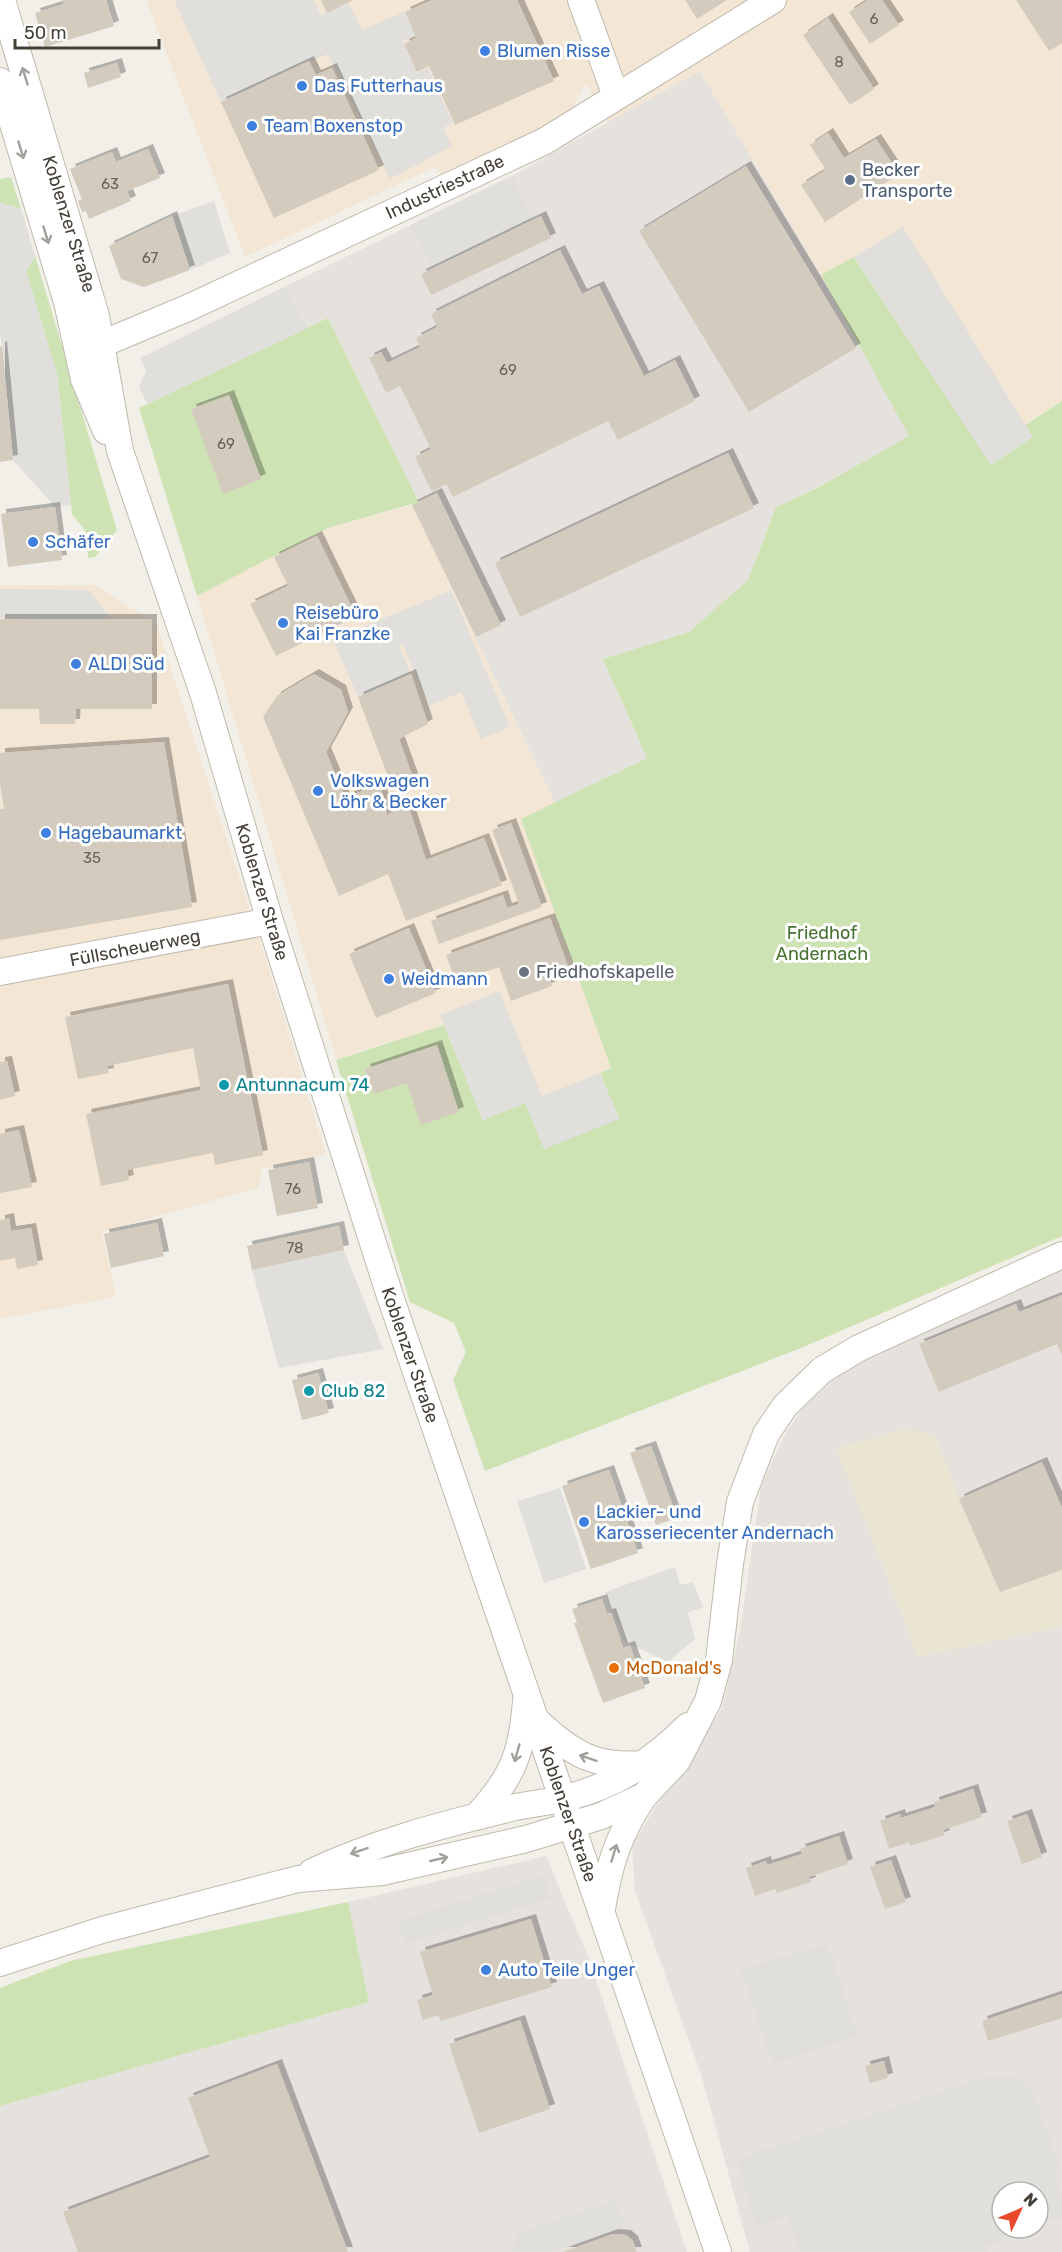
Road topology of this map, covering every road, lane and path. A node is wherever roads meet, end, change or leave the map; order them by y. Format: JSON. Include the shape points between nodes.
{"nodes":[{"id":1,"x":2,"y":0,"type":"edge"},
{"id":2,"x":581,"y":0,"type":"edge"},
{"id":3,"x":773,"y":0,"type":"edge"},
{"id":4,"x":0,"y":81,"type":"edge"},
{"id":5,"x":616,"y":96,"type":"junction"},
{"id":6,"x":70,"y":315,"type":"junction"},
{"id":7,"x":102,"y":344,"type":"junction"},
{"id":8,"x":84,"y":380,"type":"junction"},
{"id":9,"x":120,"y":451,"type":"junction"},
{"id":10,"x":270,"y":921,"type":"junction"},
{"id":11,"x":0,"y":972,"type":"edge"},
{"id":12,"x":1062,"y":1255,"type":"edge"},
{"id":13,"x":527,"y":1695,"type":"junction"},
{"id":14,"x":704,"y":1710,"type":"junction"},
{"id":15,"x":536,"y":1720,"type":"junction"},
{"id":16,"x":645,"y":1764,"type":"junction"},
{"id":17,"x":644,"y":1796,"type":"junction"},
{"id":18,"x":563,"y":1799,"type":"junction"},
{"id":19,"x":476,"y":1818,"type":"junction"},
{"id":20,"x":572,"y":1825,"type":"junction"},
{"id":21,"x":298,"y":1879,"type":"junction"},
{"id":22,"x":602,"y":1910,"type":"junction"},
{"id":23,"x":0,"y":1963,"type":"edge"},
{"id":24,"x":718,"y":2252,"type":"edge"}],
"edges":[{"from":7,"to":1,"type":"street","name":"Koblenzer Straße","one_way":true},
{"from":2,"to":5,"type":"street"},
{"from":3,"to":5,"type":"street","name":"Industriestraße"},
{"from":4,"to":6,"type":"street","name":"Koblenzer Straße","one_way":true},
{"from":5,"to":7,"type":"street","name":"Industriestraße","via":[[544,141],[190,307]]},
{"from":6,"to":7,"type":"street","via":[[88,339]]},
{"from":6,"to":8,"type":"street","name":"Koblenzer Straße"},
{"from":7,"to":8,"type":"street","via":[[92,355]]},
{"from":7,"to":9,"type":"street","name":"Koblenzer Straße"},
{"from":8,"to":9,"type":"street","name":"Koblenzer Straße","via":[[98,417]]},
{"from":9,"to":10,"type":"street","name":"Koblenzer Straße","via":[[203,693]]},
{"from":10,"to":11,"type":"street","name":"Füllscheuerweg"},
{"from":10,"to":13,"type":"street","name":"Koblenzer Straße","via":[[390,1296]]},
{"from":12,"to":14,"type":"street","via":[[859,1348],[822,1370],[785,1406],[766,1434],[740,1502],[718,1668]]},
{"from":13,"to":15,"type":"street","name":"Koblenzer Straße"},
{"from":13,"to":19,"type":"street","one_way":true,"via":[[521,1739],[511,1772]]},
{"from":14,"to":16,"type":"street"},
{"from":14,"to":17,"type":"street","via":[[677,1761]]},
{"from":16,"to":15,"type":"street","one_way":true,"via":[[623,1765],[583,1758]]},
{"from":15,"to":18,"type":"street","name":"Koblenzer Straße"},
{"from":16,"to":18,"type":"street","via":[[611,1784]]},
{"from":17,"to":20,"type":"street","via":[[620,1809]]},
{"from":22,"to":17,"type":"street","one_way":true,"via":[[614,1850]]},
{"from":18,"to":19,"type":"street"},
{"from":18,"to":20,"type":"street","name":"Koblenzer Straße"},
{"from":19,"to":21,"type":"street","one_way":true,"via":[[356,1851]]},
{"from":21,"to":20,"type":"street","one_way":true,"via":[[382,1872]]},
{"from":20,"to":22,"type":"street","name":"Koblenzer Straße"},
{"from":21,"to":23,"type":"street","via":[[102,1930]]},
{"from":22,"to":24,"type":"street","name":"Koblenzer Straße"}]}
